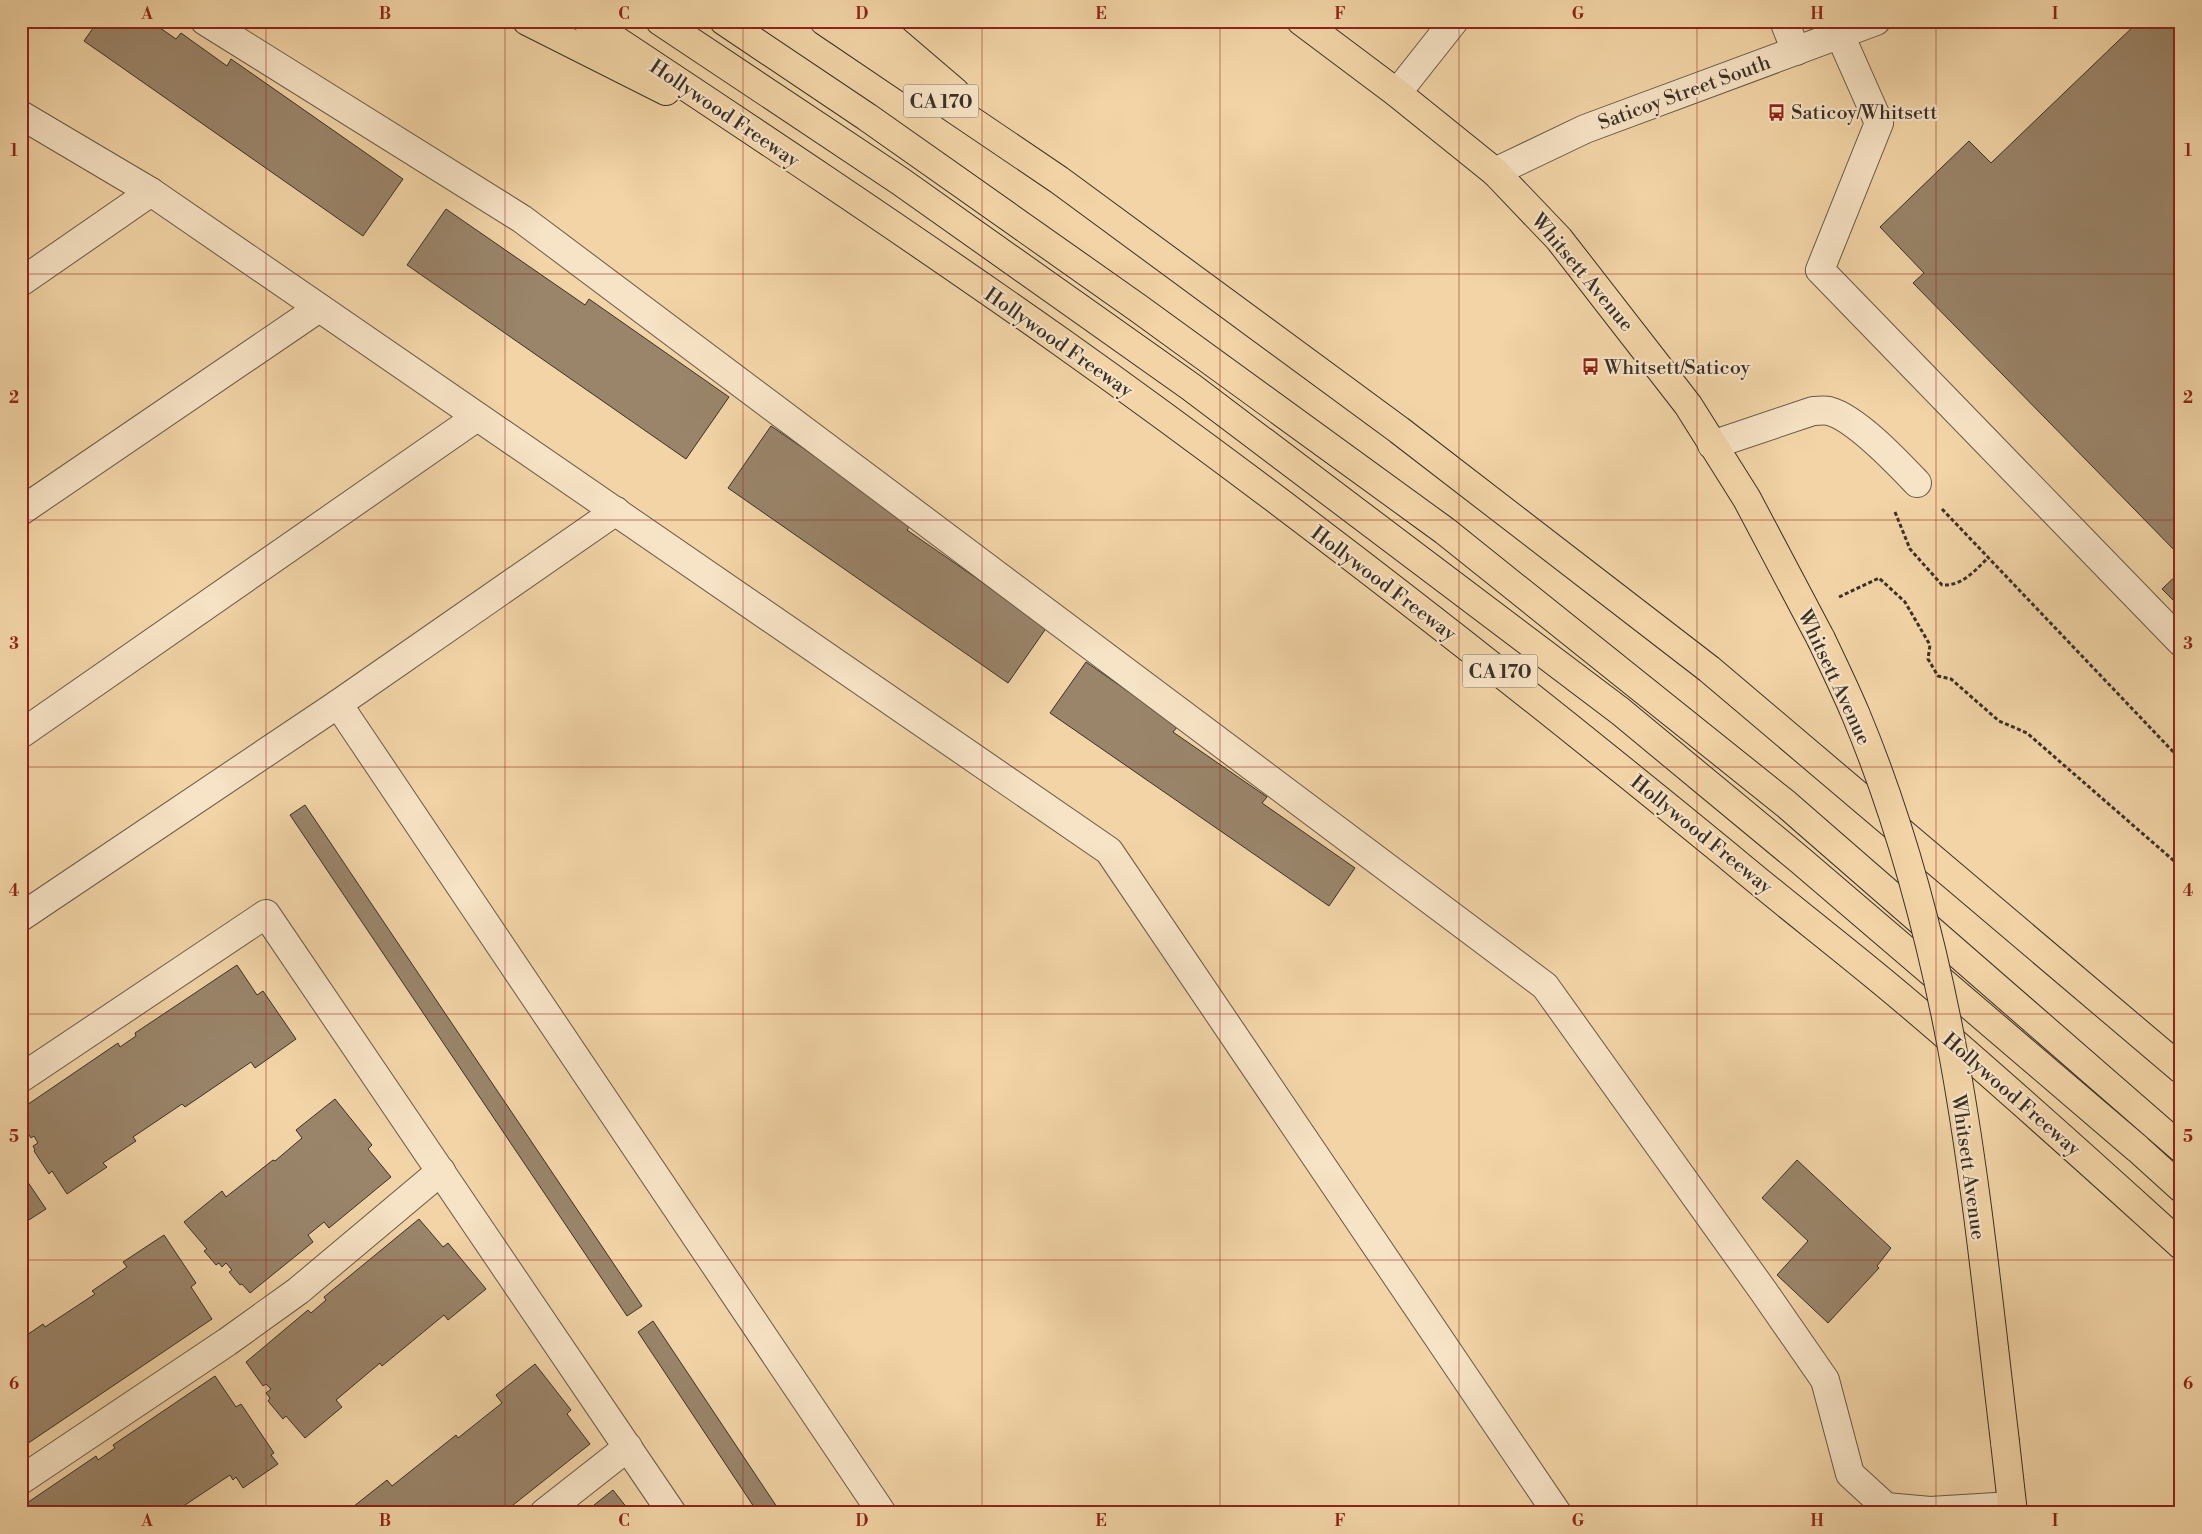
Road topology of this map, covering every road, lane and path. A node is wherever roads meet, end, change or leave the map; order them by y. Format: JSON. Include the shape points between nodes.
{"nodes":[{"id":1,"x":205,"y":21,"type":"edge"},
{"id":2,"x":527,"y":21,"type":"edge"},
{"id":3,"x":587,"y":21,"type":"edge"},
{"id":4,"x":660,"y":21,"type":"edge"},
{"id":5,"x":724,"y":21,"type":"edge"},
{"id":6,"x":824,"y":21,"type":"edge"},
{"id":7,"x":872,"y":21,"type":"edge"},
{"id":8,"x":1300,"y":21,"type":"edge"},
{"id":9,"x":1454,"y":21,"type":"edge"},
{"id":10,"x":1784,"y":21,"type":"edge"},
{"id":11,"x":1876,"y":21,"type":"edge"},
{"id":12,"x":1840,"y":35,"type":"junction"},
{"id":13,"x":1796,"y":50,"type":"junction"},
{"id":14,"x":1397,"y":93,"type":"junction"},
{"id":15,"x":21,"y":115,"type":"edge"},
{"id":16,"x":779,"y":148,"type":"junction"},
{"id":17,"x":1495,"y":172,"type":"junction"},
{"id":18,"x":1059,"y":180,"type":"junction"},
{"id":19,"x":151,"y":192,"type":"junction"},
{"id":20,"x":21,"y":282,"type":"edge"},
{"id":21,"x":320,"y":308,"type":"junction"},
{"id":22,"x":477,"y":417,"type":"junction"},
{"id":23,"x":1712,"y":445,"type":"junction"},
{"id":24,"x":1917,"y":484,"type":"joint"},
{"id":25,"x":616,"y":511,"type":"junction"},
{"id":26,"x":21,"y":512,"type":"edge"},
{"id":27,"x":1910,"y":549,"type":"dead end"},
{"id":28,"x":1988,"y":558,"type":"junction"},
{"id":29,"x":1806,"y":613,"type":"junction"},
{"id":30,"x":2181,"y":642,"type":"edge"},
{"id":31,"x":338,"y":704,"type":"junction"},
{"id":32,"x":21,"y":734,"type":"edge"},
{"id":33,"x":2181,"y":760,"type":"edge"},
{"id":34,"x":2181,"y":867,"type":"edge"},
{"id":35,"x":21,"y":917,"type":"edge"},
{"id":36,"x":2181,"y":1069,"type":"edge"},
{"id":37,"x":21,"y":1078,"type":"edge"},
{"id":38,"x":2181,"y":1148,"type":"edge"},
{"id":39,"x":441,"y":1171,"type":"junction"},
{"id":40,"x":2181,"y":1188,"type":"edge"},
{"id":41,"x":2181,"y":1245,"type":"edge"},
{"id":42,"x":628,"y":1447,"type":"junction"},
{"id":43,"x":21,"y":1480,"type":"edge"},
{"id":44,"x":2013,"y":1510,"type":"edge"},
{"id":45,"x":544,"y":1513,"type":"edge"},
{"id":46,"x":672,"y":1513,"type":"edge"},
{"id":47,"x":882,"y":1513,"type":"edge"},
{"id":48,"x":1557,"y":1513,"type":"edge"}],
"edges":[{"from":1,"to":44,"type":"street","via":[[522,220],[1545,986],[1825,1380],[1850,1474],[1886,1507],[1930,1511]]},
{"from":2,"to":16,"type":"main road"},
{"from":3,"to":16,"type":"main road","name":"Hollywood Freeway","number":"CA 170"},
{"from":4,"to":40,"type":"main road","via":[[900,181],[1191,387],[1620,711],[1815,873]]},
{"from":5,"to":38,"type":"main road","via":[[867,117],[1138,308],[1445,531],[1786,804]]},
{"from":6,"to":18,"type":"main road","number":"CA 170"},
{"from":7,"to":18,"type":"main road"},
{"from":8,"to":14,"type":"main road","name":"Whitsett Avenue"},
{"from":9,"to":14,"type":"street"},
{"from":10,"to":13,"type":"street"},
{"from":11,"to":12,"type":"street","name":"Saticoy Street South"},
{"from":12,"to":13,"type":"street","name":"Saticoy Street South"},
{"from":12,"to":30,"type":"street","via":[[1879,123],[1820,270]]},
{"from":13,"to":17,"type":"street","name":"Saticoy Street South","via":[[1585,129]]},
{"from":14,"to":17,"type":"main road","name":"Whitsett Avenue"},
{"from":15,"to":19,"type":"street"},
{"from":16,"to":41,"type":"main road","name":"Hollywood Freeway","number":"CA 170","via":[[1064,344],[1478,654],[1898,995]]},
{"from":17,"to":23,"type":"main road","name":"Whitsett Avenue","via":[[1559,238],[1688,405]]},
{"from":18,"to":36,"type":"main road","number":"CA 170","via":[[1399,430],[1709,669]]},
{"from":19,"to":20,"type":"street"},
{"from":19,"to":21,"type":"street"},
{"from":21,"to":22,"type":"street"},
{"from":21,"to":26,"type":"street"},
{"from":22,"to":25,"type":"street"},
{"from":22,"to":32,"type":"street"},
{"from":23,"to":24,"type":"street","via":[[1813,410],[1829,411],[1849,421]]},
{"from":23,"to":29,"type":"main road","name":"Whitsett Avenue","via":[[1747,499]]},
{"from":24,"to":28,"type":"path"},
{"from":25,"to":31,"type":"street"},
{"from":25,"to":48,"type":"street","via":[[1109,851]]},
{"from":27,"to":28,"type":"path","via":[[1942,585],[1964,581]]},
{"from":28,"to":33,"type":"path"},
{"from":29,"to":34,"type":"path","via":[[1879,578],[1905,602],[1930,645],[1928,659],[1938,676],[1952,679],[1999,721],[2027,733]]},
{"from":29,"to":44,"type":"main road","name":"Whitsett Avenue","bridge":true,"via":[[1822,639],[1856,715],[1882,784],[1924,925],[1951,1042],[1972,1172]]},
{"from":31,"to":35,"type":"street"},
{"from":31,"to":47,"type":"street"},
{"from":37,"to":39,"type":"street","via":[[266,914]]},
{"from":39,"to":42,"type":"street"},
{"from":39,"to":43,"type":"street","via":[[298,1291]]},
{"from":42,"to":45,"type":"street"},
{"from":42,"to":46,"type":"street"}]}
